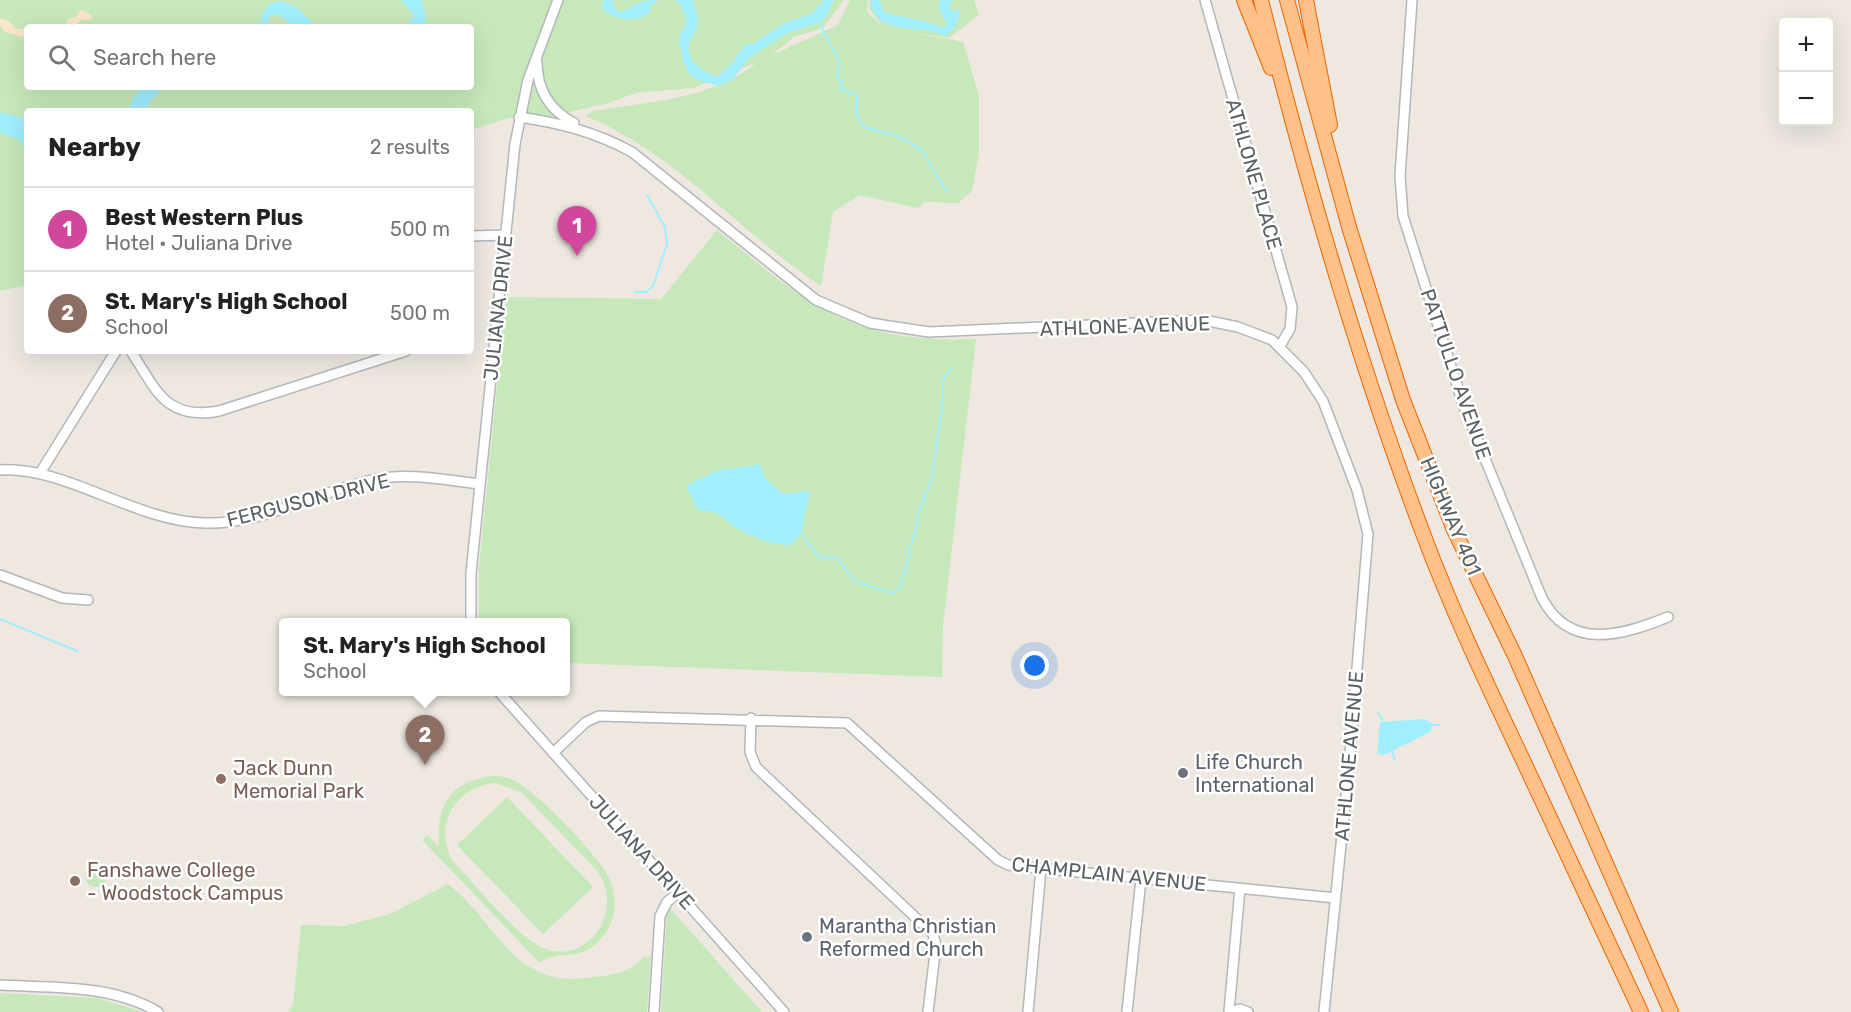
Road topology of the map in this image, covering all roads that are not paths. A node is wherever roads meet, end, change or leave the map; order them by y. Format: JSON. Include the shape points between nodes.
{"nodes":[{"id":1,"x":558,"y":0,"type":"edge"},
{"id":2,"x":1205,"y":0,"type":"edge"},
{"id":3,"x":1244,"y":0,"type":"edge"},
{"id":4,"x":1261,"y":0,"type":"edge"},
{"id":5,"x":1287,"y":0,"type":"edge"},
{"id":6,"x":1306,"y":0,"type":"edge"},
{"id":7,"x":1412,"y":0,"type":"edge"},
{"id":8,"x":541,"y":42,"type":"junction"},
{"id":9,"x":519,"y":117,"type":"junction"},
{"id":10,"x":1291,"y":120,"type":"junction"},
{"id":11,"x":592,"y":132,"type":"junction"},
{"id":12,"x":1349,"y":227,"type":"junction"},
{"id":13,"x":505,"y":235,"type":"junction"},
{"id":14,"x":474,"y":236,"type":"edge"},
{"id":15,"x":1280,"y":346,"type":"junction"},
{"id":16,"x":114,"y":354,"type":"edge"},
{"id":17,"x":133,"y":354,"type":"edge"},
{"id":18,"x":397,"y":354,"type":"edge"},
{"id":19,"x":0,"y":470,"type":"edge"},
{"id":20,"x":40,"y":473,"type":"junction"},
{"id":21,"x":480,"y":484,"type":"junction"},
{"id":22,"x":0,"y":575,"type":"edge"},
{"id":23,"x":88,"y":600,"type":"dead end"},
{"id":24,"x":1668,"y":617,"type":"dead end"},
{"id":25,"x":471,"y":618,"type":"edge"},
{"id":26,"x":503,"y":696,"type":"edge"},
{"id":27,"x":751,"y":718,"type":"junction"},
{"id":28,"x":553,"y":753,"type":"junction"},
{"id":29,"x":1041,"y":869,"type":"junction"},
{"id":30,"x":1141,"y":879,"type":"junction"},
{"id":31,"x":1240,"y":888,"type":"junction"},
{"id":32,"x":678,"y":892,"type":"junction"},
{"id":33,"x":1336,"y":898,"type":"junction"},
{"id":34,"x":0,"y":986,"type":"edge"},
{"id":35,"x":158,"y":1012,"type":"edge"},
{"id":36,"x":654,"y":1012,"type":"edge"},
{"id":37,"x":784,"y":1012,"type":"edge"},
{"id":38,"x":928,"y":1012,"type":"edge"},
{"id":39,"x":1028,"y":1012,"type":"edge"},
{"id":40,"x":1127,"y":1012,"type":"edge"},
{"id":41,"x":1231,"y":1012,"type":"edge"},
{"id":42,"x":1248,"y":1012,"type":"edge"},
{"id":43,"x":1324,"y":1012,"type":"edge"},
{"id":44,"x":1641,"y":1012,"type":"edge"},
{"id":45,"x":1671,"y":1012,"type":"edge"}],
"edges":[{"from":1,"to":8,"type":"street","name":"JULIANA DRIVE"},
{"from":2,"to":15,"type":"street","name":"ATHLONE PLACE","via":[[1292,307],[1290,329]]},
{"from":3,"to":10,"type":"highway"},
{"from":4,"to":10,"type":"highway","name":"HIGHWAY 401"},
{"from":5,"to":12,"type":"highway","name":"HIGHWAY 401"},
{"from":6,"to":12,"type":"highway"},
{"from":7,"to":24,"type":"street","name":"PATTULLO AVENUE","via":[[1400,176],[1403,216],[1465,410],[1542,598],[1562,625],[1588,632],[1618,634]]},
{"from":8,"to":9,"type":"street","name":"JULIANA DRIVE"},
{"from":8,"to":11,"type":"street","via":[[537,73],[545,98],[561,116]]},
{"from":9,"to":11,"type":"street","name":"ATHLONE AVENUE","via":[[559,122]]},
{"from":9,"to":13,"type":"street","name":"JULIANA DRIVE"},
{"from":10,"to":44,"type":"highway","name":"HIGHWAY 401","via":[[1377,402],[1425,538],[1477,662]]},
{"from":11,"to":15,"type":"street","name":"ATHLONE AVENUE","via":[[645,162],[816,300],[870,323],[929,332],[1204,320],[1255,332]]},
{"from":12,"to":45,"type":"highway","name":"HIGHWAY 401","via":[[1403,400],[1454,530],[1515,656]]},
{"from":13,"to":14,"type":"street"},
{"from":13,"to":21,"type":"street","name":"JULIANA DRIVE"},
{"from":15,"to":33,"type":"street","name":"ATHLONE AVENUE","via":[[1316,389],[1329,414],[1361,502],[1368,534]]},
{"from":16,"to":20,"type":"street"},
{"from":17,"to":18,"type":"street","via":[[167,403],[201,414]]},
{"from":19,"to":20,"type":"street","name":"FERGUSON DRIVE"},
{"from":20,"to":21,"type":"street","name":"FERGUSON DRIVE","via":[[166,518],[203,523],[243,519],[383,478]]},
{"from":21,"to":25,"type":"street","name":"JULIANA DRIVE","via":[[470,581]]},
{"from":22,"to":23,"type":"street","via":[[62,598]]},
{"from":26,"to":28,"type":"street","name":"JULIANA DRIVE"},
{"from":27,"to":28,"type":"street","name":"CHAMPLAIN AVENUE","via":[[599,716],[586,722]]},
{"from":27,"to":29,"type":"street","name":"CHAMPLAIN AVENUE","via":[[854,726],[998,860]]},
{"from":27,"to":38,"type":"street","via":[[750,753],[756,768],[933,934],[936,945]]},
{"from":28,"to":32,"type":"street","name":"JULIANA DRIVE"},
{"from":29,"to":30,"type":"street","name":"CHAMPLAIN AVENUE"},
{"from":29,"to":39,"type":"street"},
{"from":30,"to":31,"type":"street","name":"CHAMPLAIN AVENUE"},
{"from":30,"to":40,"type":"street"},
{"from":31,"to":33,"type":"street","name":"CHAMPLAIN AVENUE"},
{"from":31,"to":41,"type":"street"},
{"from":32,"to":36,"type":"street","via":[[660,916]]},
{"from":32,"to":37,"type":"street","name":"JULIANA DRIVE"},
{"from":33,"to":43,"type":"street","name":"ATHLONE AVENUE"},
{"from":34,"to":35,"type":"street","via":[[108,993]]},
{"from":41,"to":42,"type":"street"}]}
